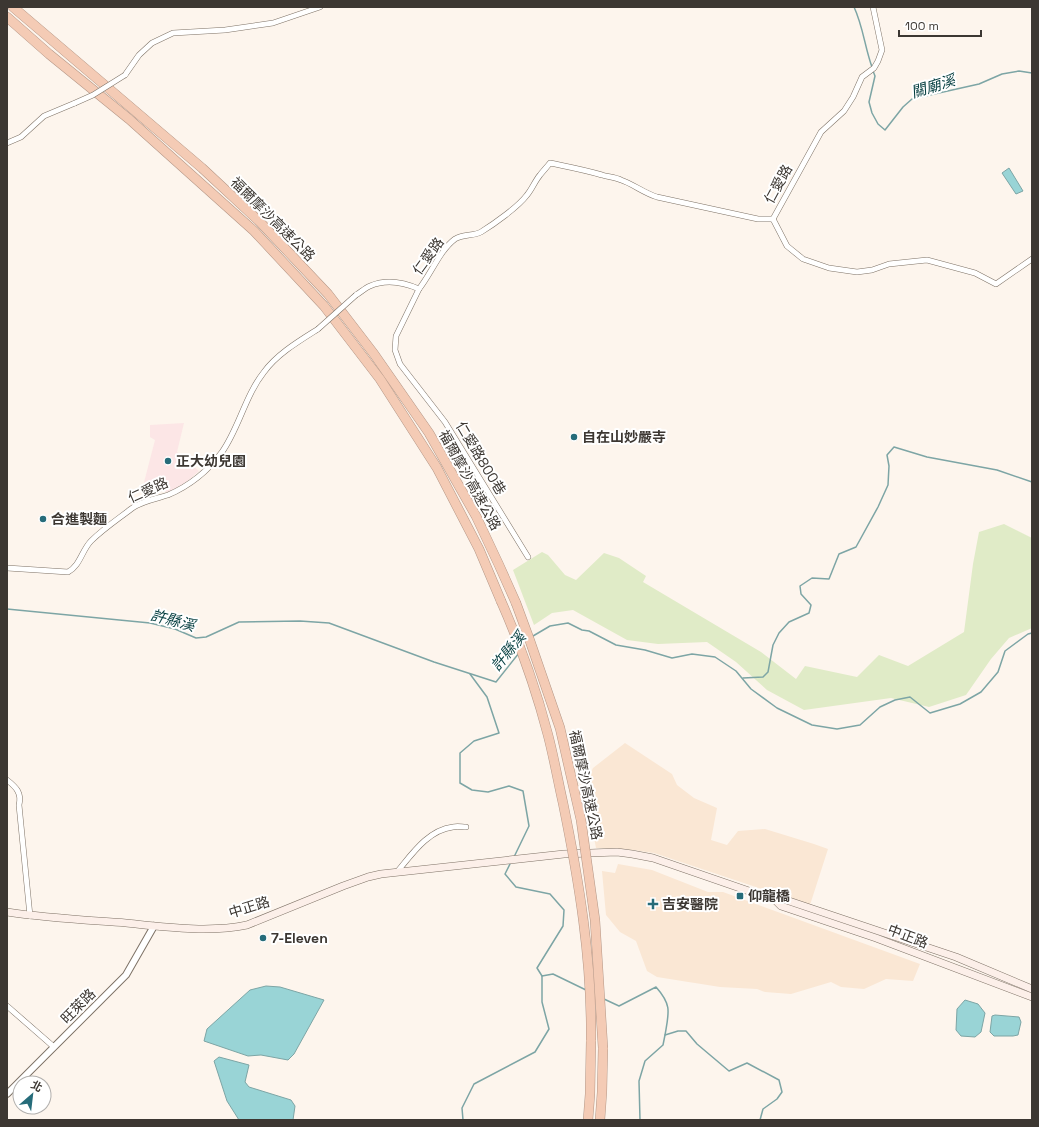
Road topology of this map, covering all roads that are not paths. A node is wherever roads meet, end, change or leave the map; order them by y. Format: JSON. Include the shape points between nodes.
{"nodes":[{"id":1,"x":13,"y":7,"type":"edge"},
{"id":2,"x":320,"y":7,"type":"edge"},
{"id":3,"x":873,"y":7,"type":"edge"},
{"id":4,"x":7,"y":17,"type":"edge"},
{"id":5,"x":7,"y":143,"type":"edge"},
{"id":6,"x":773,"y":220,"type":"junction"},
{"id":7,"x":1032,"y":259,"type":"edge"},
{"id":8,"x":418,"y":289,"type":"junction"},
{"id":9,"x":528,"y":557,"type":"dead end"},
{"id":10,"x":7,"y":568,"type":"edge"},
{"id":11,"x":7,"y":780,"type":"edge"},
{"id":12,"x":466,"y":827,"type":"dead end"},
{"id":13,"x":397,"y":872,"type":"junction"},
{"id":14,"x":775,"y":900,"type":"junction"},
{"id":15,"x":7,"y":912,"type":"edge"},
{"id":16,"x":30,"y":916,"type":"junction"},
{"id":17,"x":154,"y":926,"type":"junction"},
{"id":18,"x":1032,"y":989,"type":"edge"},
{"id":19,"x":1032,"y":997,"type":"edge"},
{"id":20,"x":7,"y":1006,"type":"edge"},
{"id":21,"x":54,"y":1047,"type":"junction"},
{"id":22,"x":7,"y":1094,"type":"edge"},
{"id":23,"x":588,"y":1120,"type":"edge"},
{"id":24,"x":600,"y":1120,"type":"edge"}],
"edges":[{"from":1,"to":24,"type":"highway","name":"福爾摩沙高速公路","bridge":true,"via":[[202,168],[260,222],[328,294],[429,433],[476,516],[516,603],[530,641],[560,728],[581,820],[595,920],[603,1048]]},
{"from":2,"to":5,"type":"street","bridge":true,"via":[[274,23],[225,30],[173,33],[152,43],[139,55],[125,75],[75,104],[44,116],[21,137]]},
{"from":3,"to":6,"type":"street","name":"仁愛路","via":[[882,50],[878,61],[874,68],[862,77],[844,111],[821,132]]},
{"from":4,"to":23,"type":"highway","name":"福爾摩沙高速公路","bridge":true,"via":[[48,54],[129,119],[254,230],[324,306],[380,379],[437,468],[479,549],[520,643],[548,734],[585,927],[591,1014]]},
{"from":6,"to":7,"type":"street","via":[[787,246],[803,259],[829,268],[857,272],[889,264],[926,260],[975,273],[996,284]]},
{"from":6,"to":8,"type":"street","name":"仁愛路","via":[[657,197],[619,179],[550,163],[526,197],[511,210],[480,233],[456,239]]},
{"from":8,"to":9,"type":"street","name":"仁愛路800巷","via":[[396,336],[395,350],[400,364],[445,422]]},
{"from":8,"to":10,"type":"street","name":"仁愛路","bridge":true,"via":[[397,282],[369,286],[318,329],[275,360],[263,372],[226,446],[212,464],[189,484],[133,507],[90,542],[74,569],[68,572]]},
{"from":11,"to":16,"type":"street","via":[[19,792],[21,799],[19,804]]},
{"from":12,"to":13,"type":"street","via":[[453,826],[436,832],[424,840]]},
{"from":13,"to":14,"type":"main road","name":"中正路","via":[[548,856],[617,852],[663,861]]},
{"from":13,"to":17,"type":"main road","name":"中正路","via":[[355,881],[248,924],[218,929]]},
{"from":14,"to":18,"type":"main road","name":"中正路","via":[[783,899],[956,957]]},
{"from":14,"to":19,"type":"main road","name":"中正路","via":[[781,906],[876,938]]},
{"from":15,"to":16,"type":"main road","name":"中正路"},
{"from":16,"to":17,"type":"main road","name":"中正路"},
{"from":17,"to":21,"type":"street","name":"旺萊路","via":[[126,975]]},
{"from":20,"to":21,"type":"street"},
{"from":21,"to":22,"type":"street","name":"旺萊路"}]}
